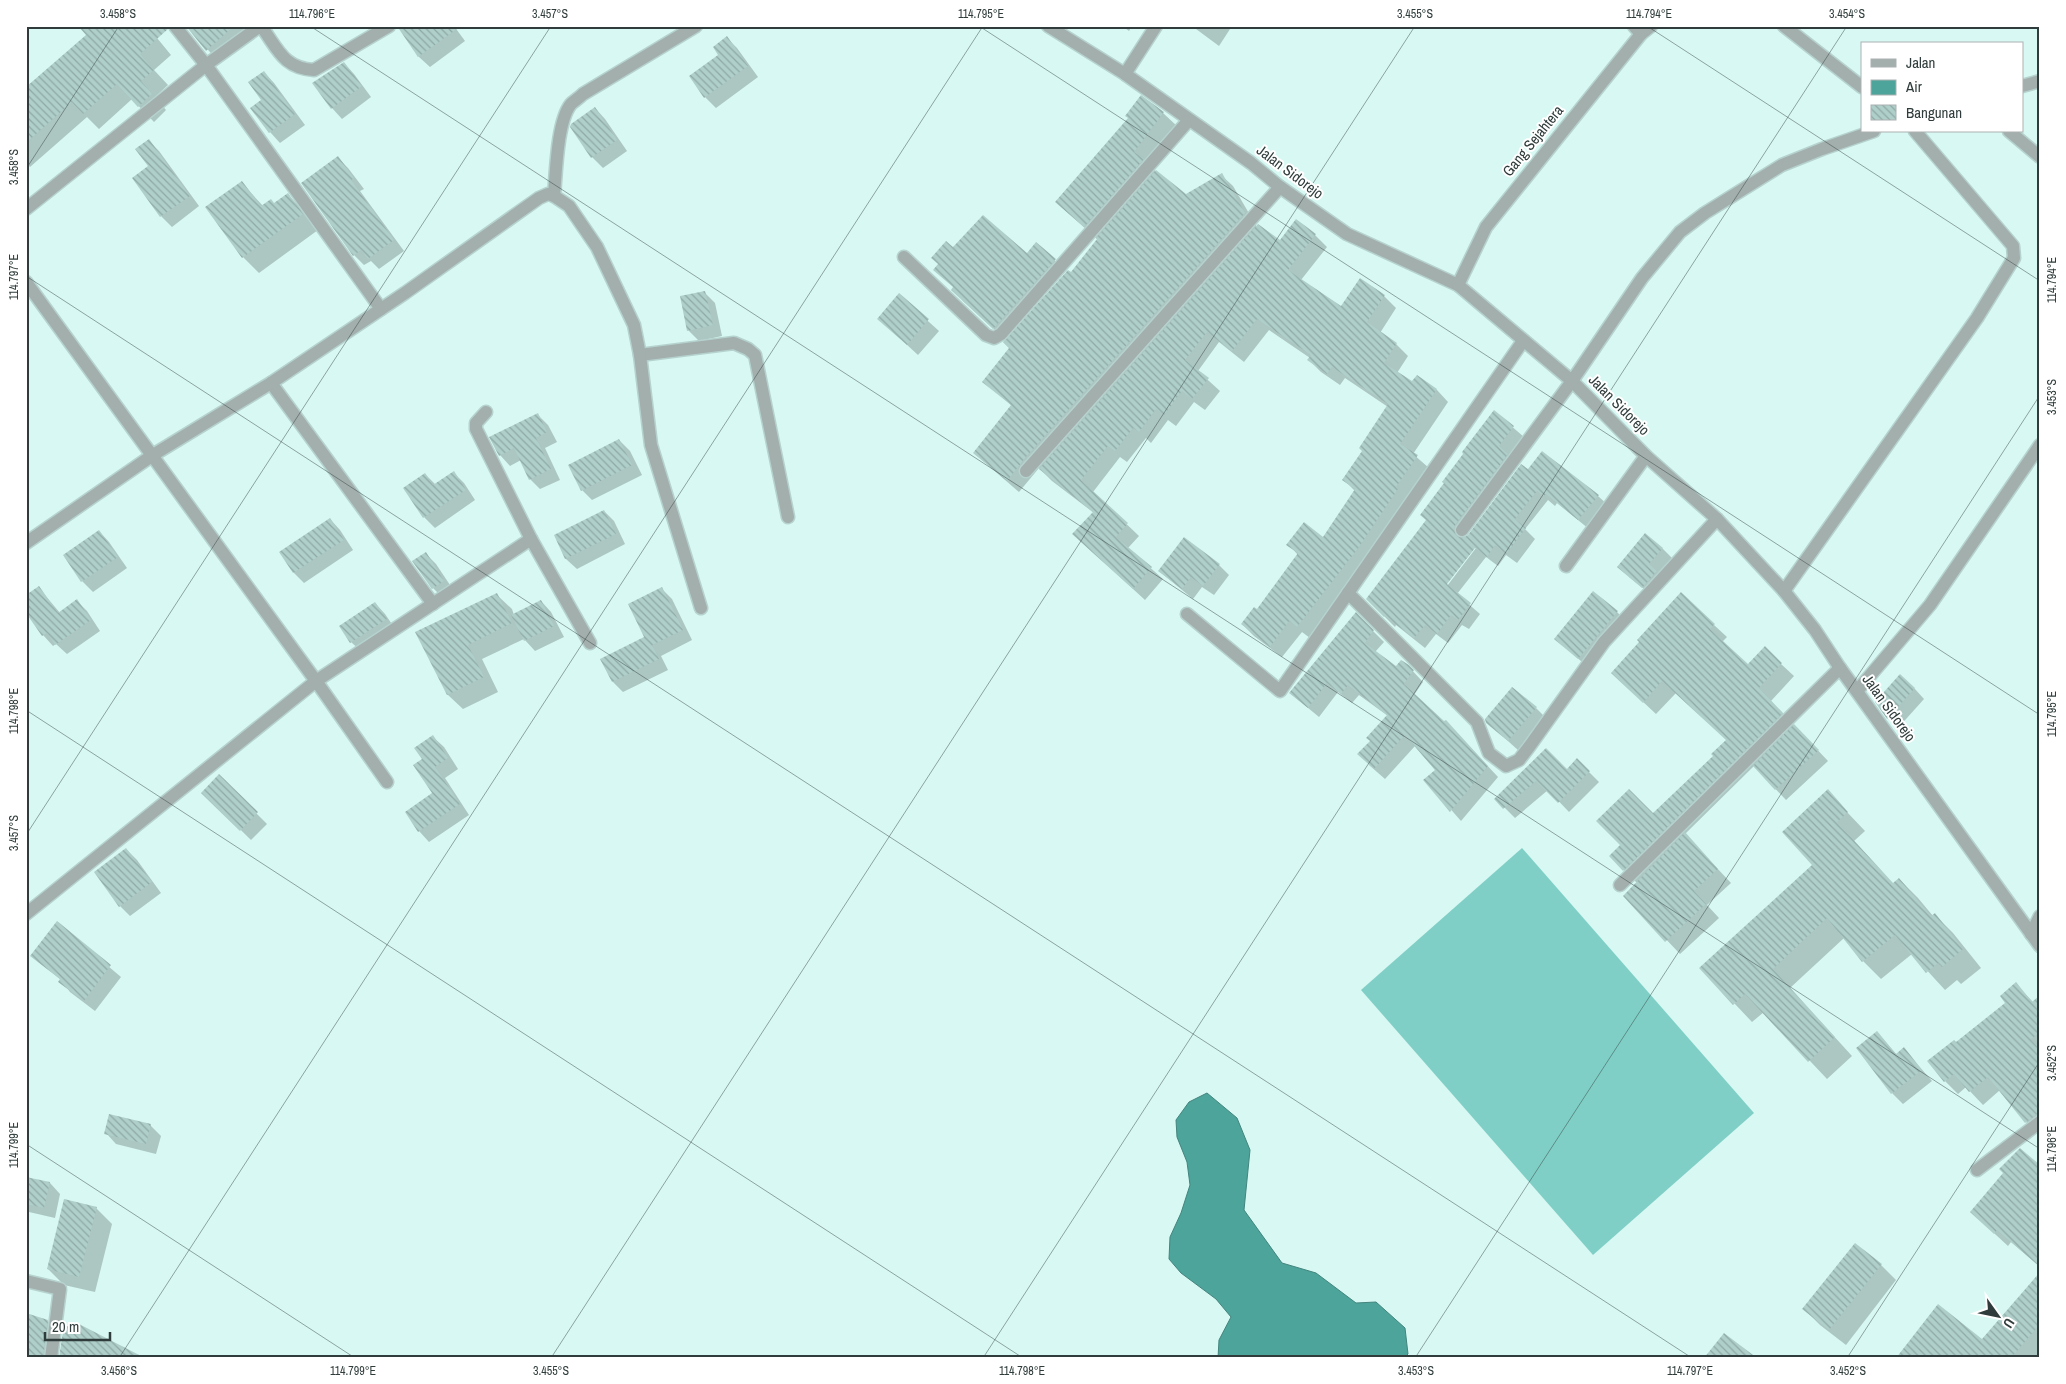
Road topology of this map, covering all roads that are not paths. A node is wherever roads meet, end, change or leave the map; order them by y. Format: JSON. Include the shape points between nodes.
{"nodes":[{"id":1,"x":175,"y":26,"type":"edge"},
{"id":2,"x":260,"y":26,"type":"edge"},
{"id":3,"x":390,"y":26,"type":"edge"},
{"id":4,"x":696,"y":26,"type":"edge"},
{"id":5,"x":1048,"y":26,"type":"edge"},
{"id":6,"x":1156,"y":26,"type":"edge"},
{"id":7,"x":1784,"y":26,"type":"edge"},
{"id":8,"x":1642,"y":29,"type":"edge"},
{"id":9,"x":206,"y":65,"type":"junction"},
{"id":10,"x":1125,"y":74,"type":"junction"},
{"id":11,"x":2040,"y":81,"type":"edge"},
{"id":12,"x":2024,"y":85,"type":"edge"},
{"id":13,"x":1861,"y":86,"type":"edge"},
{"id":14,"x":1189,"y":120,"type":"junction"},
{"id":15,"x":1871,"y":132,"type":"edge"},
{"id":16,"x":1916,"y":132,"type":"edge"},
{"id":17,"x":2011,"y":132,"type":"edge"},
{"id":18,"x":2040,"y":157,"type":"edge"},
{"id":19,"x":1280,"y":187,"type":"junction"},
{"id":20,"x":554,"y":196,"type":"junction"},
{"id":21,"x":26,"y":209,"type":"edge"},
{"id":22,"x":904,"y":257,"type":"dead end"},
{"id":23,"x":26,"y":282,"type":"edge"},
{"id":24,"x":1458,"y":285,"type":"junction"},
{"id":25,"x":381,"y":309,"type":"junction"},
{"id":26,"x":1523,"y":341,"type":"junction"},
{"id":27,"x":640,"y":355,"type":"junction"},
{"id":28,"x":1572,"y":381,"type":"junction"},
{"id":29,"x":271,"y":383,"type":"junction"},
{"id":30,"x":486,"y":412,"type":"dead end"},
{"id":31,"x":2040,"y":445,"type":"edge"},
{"id":32,"x":152,"y":455,"type":"junction"},
{"id":33,"x":1646,"y":456,"type":"junction"},
{"id":34,"x":1026,"y":470,"type":"dead end"},
{"id":35,"x":788,"y":517,"type":"dead end"},
{"id":36,"x":1717,"y":519,"type":"junction"},
{"id":37,"x":1462,"y":530,"type":"dead end"},
{"id":38,"x":531,"y":539,"type":"junction"},
{"id":39,"x":26,"y":543,"type":"edge"},
{"id":40,"x":1566,"y":566,"type":"dead end"},
{"id":41,"x":1784,"y":591,"type":"junction"},
{"id":42,"x":1348,"y":594,"type":"junction"},
{"id":43,"x":433,"y":604,"type":"junction"},
{"id":44,"x":701,"y":608,"type":"dead end"},
{"id":45,"x":1187,"y":614,"type":"dead end"},
{"id":46,"x":590,"y":642,"type":"dead end"},
{"id":47,"x":1840,"y":668,"type":"junction"},
{"id":48,"x":316,"y":681,"type":"junction"},
{"id":49,"x":1857,"y":691,"type":"junction"},
{"id":50,"x":386,"y":782,"type":"dead end"},
{"id":51,"x":1620,"y":885,"type":"dead end"},
{"id":52,"x":26,"y":914,"type":"edge"},
{"id":53,"x":2040,"y":916,"type":"edge"},
{"id":54,"x":2031,"y":934,"type":"junction"},
{"id":55,"x":2040,"y":946,"type":"edge"},
{"id":56,"x":2040,"y":1122,"type":"edge"},
{"id":57,"x":1977,"y":1170,"type":"dead end"},
{"id":58,"x":26,"y":1281,"type":"edge"},
{"id":59,"x":51,"y":1358,"type":"edge"}],
"edges":[{"from":1,"to":9,"type":"street"},
{"from":2,"to":3,"type":"street","via":[[289,64],[314,70]]},
{"from":2,"to":9,"type":"street"},
{"from":4,"to":20,"type":"street","via":[[583,94],[571,105],[564,117]]},
{"from":5,"to":10,"type":"street","name":"Jalan Sidorejo"},
{"from":6,"to":10,"type":"street"},
{"from":7,"to":13,"type":"street"},
{"from":8,"to":24,"type":"street","name":"Gang Sejahtera","via":[[1486,227]]},
{"from":9,"to":21,"type":"street"},
{"from":9,"to":25,"type":"street"},
{"from":10,"to":14,"type":"street","name":"Jalan Sidorejo"},
{"from":11,"to":12,"type":"street"},
{"from":14,"to":19,"type":"street","name":"Jalan Sidorejo"},
{"from":14,"to":22,"type":"street","via":[[1001,334],[994,338]]},
{"from":15,"to":28,"type":"street","via":[[1782,165],[1705,212],[1680,232],[1642,278]]},
{"from":16,"to":41,"type":"street","via":[[2013,246],[2014,258],[1977,318]]},
{"from":17,"to":18,"type":"street"},
{"from":19,"to":24,"type":"street","name":"Jalan Sidorejo","via":[[1347,234]]},
{"from":19,"to":34,"type":"street"},
{"from":20,"to":25,"type":"street","via":[[548,194],[538,198]]},
{"from":20,"to":27,"type":"street","via":[[569,206],[597,247],[634,325]]},
{"from":23,"to":32,"type":"street"},
{"from":24,"to":26,"type":"street","name":"Jalan Sidorejo"},
{"from":25,"to":29,"type":"street"},
{"from":26,"to":28,"type":"street","name":"Jalan Sidorejo"},
{"from":26,"to":42,"type":"street"},
{"from":27,"to":35,"type":"street","via":[[734,343],[754,355]]},
{"from":27,"to":44,"type":"street","via":[[651,445]]},
{"from":28,"to":33,"type":"street","name":"Jalan Sidorejo"},
{"from":28,"to":37,"type":"street"},
{"from":29,"to":32,"type":"street"},
{"from":29,"to":43,"type":"street"},
{"from":30,"to":38,"type":"street","via":[[476,423],[476,429]]},
{"from":31,"to":49,"type":"street","via":[[1930,605]]},
{"from":32,"to":39,"type":"street"},
{"from":32,"to":48,"type":"street"},
{"from":33,"to":36,"type":"street","name":"Jalan Sidorejo"},
{"from":33,"to":40,"type":"street"},
{"from":36,"to":41,"type":"street","name":"Jalan Sidorejo"},
{"from":36,"to":42,"type":"street","via":[[1604,642],[1530,747],[1519,760],[1506,766],[1489,753],[1477,722]]},
{"from":38,"to":43,"type":"street"},
{"from":38,"to":46,"type":"street"},
{"from":41,"to":47,"type":"street","name":"Jalan Sidorejo","via":[[1816,630]]},
{"from":42,"to":45,"type":"street","via":[[1280,691]]},
{"from":43,"to":48,"type":"street"},
{"from":47,"to":49,"type":"street","name":"Jalan Sidorejo"},
{"from":47,"to":51,"type":"street"},
{"from":48,"to":50,"type":"street"},
{"from":48,"to":52,"type":"street"},
{"from":49,"to":54,"type":"street","name":"Jalan Sidorejo"},
{"from":53,"to":54,"type":"street"},
{"from":54,"to":55,"type":"street","name":"Jalan Sidorejo"},
{"from":56,"to":57,"type":"street"},
{"from":58,"to":59,"type":"street","via":[[60,1289]]}]}
